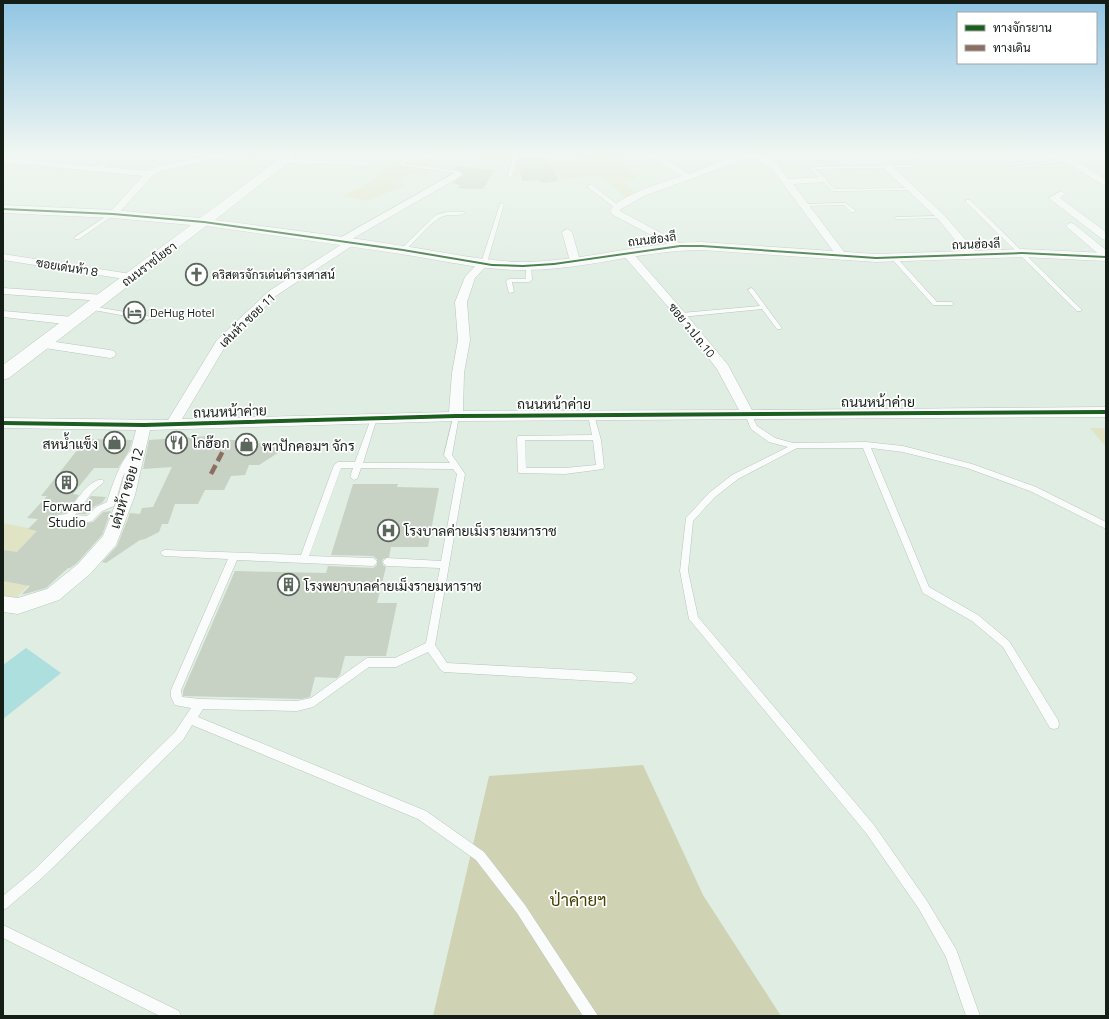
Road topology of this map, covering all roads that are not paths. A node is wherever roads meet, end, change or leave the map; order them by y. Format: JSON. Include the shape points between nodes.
{"nodes":[{"id":1,"x":125,"y":201,"type":"edge"},
{"id":2,"x":232,"y":201,"type":"edge"},
{"id":3,"x":414,"y":201,"type":"edge"},
{"id":4,"x":609,"y":201,"type":"edge"},
{"id":5,"x":629,"y":201,"type":"edge"},
{"id":6,"x":802,"y":201,"type":"edge"},
{"id":7,"x":924,"y":201,"type":"edge"},
{"id":8,"x":1057,"y":201,"type":"edge"},
{"id":9,"x":968,"y":202,"type":"dead end"},
{"id":10,"x":502,"y":204,"type":"dead end"},
{"id":11,"x":805,"y":205,"type":"junction"},
{"id":12,"x":617,"y":207,"type":"junction"},
{"id":13,"x":3,"y":208,"type":"edge"},
{"id":14,"x":852,"y":211,"type":"dead end"},
{"id":15,"x":463,"y":213,"type":"dead end"},
{"id":16,"x":113,"y":214,"type":"junction"},
{"id":17,"x":941,"y":217,"type":"junction"},
{"id":18,"x":896,"y":218,"type":"dead end"},
{"id":19,"x":204,"y":222,"type":"junction"},
{"id":20,"x":1071,"y":226,"type":"dead end"},
{"id":21,"x":567,"y":232,"type":"dead end"},
{"id":22,"x":1106,"y":237,"type":"edge"},
{"id":23,"x":77,"y":238,"type":"dead end"},
{"id":24,"x":346,"y":242,"type":"junction"},
{"id":25,"x":680,"y":246,"type":"junction"},
{"id":26,"x":404,"y":250,"type":"junction"},
{"id":27,"x":627,"y":253,"type":"junction"},
{"id":28,"x":1022,"y":253,"type":"junction"},
{"id":29,"x":973,"y":254,"type":"junction"},
{"id":30,"x":1106,"y":256,"type":"edge"},
{"id":31,"x":3,"y":257,"type":"edge"},
{"id":32,"x":843,"y":257,"type":"junction"},
{"id":33,"x":894,"y":258,"type":"junction"},
{"id":34,"x":574,"y":261,"type":"junction"},
{"id":35,"x":484,"y":263,"type":"junction"},
{"id":36,"x":528,"y":265,"type":"junction"},
{"id":37,"x":131,"y":277,"type":"junction"},
{"id":38,"x":751,"y":290,"type":"dead end"},
{"id":39,"x":3,"y":291,"type":"edge"},
{"id":40,"x":510,"y":292,"type":"dead end"},
{"id":41,"x":104,"y":298,"type":"junction"},
{"id":42,"x":951,"y":304,"type":"dead end"},
{"id":43,"x":763,"y":307,"type":"junction"},
{"id":44,"x":90,"y":308,"type":"junction"},
{"id":45,"x":1079,"y":310,"type":"dead end"},
{"id":46,"x":3,"y":314,"type":"edge"},
{"id":47,"x":681,"y":315,"type":"junction"},
{"id":48,"x":148,"y":318,"type":"dead end"},
{"id":49,"x":73,"y":321,"type":"junction"},
{"id":50,"x":779,"y":328,"type":"dead end"},
{"id":51,"x":42,"y":344,"type":"junction"},
{"id":52,"x":110,"y":354,"type":"dead end"},
{"id":53,"x":3,"y":374,"type":"edge"},
{"id":54,"x":1106,"y":412,"type":"edge"},
{"id":55,"x":748,"y":414,"type":"junction"},
{"id":56,"x":591,"y":415,"type":"junction"},
{"id":57,"x":456,"y":416,"type":"junction"},
{"id":58,"x":374,"y":418,"type":"junction"},
{"id":59,"x":3,"y":423,"type":"edge"},
{"id":60,"x":144,"y":425,"type":"junction"},
{"id":61,"x":172,"y":425,"type":"junction"},
{"id":62,"x":596,"y":437,"type":"junction"},
{"id":63,"x":866,"y":445,"type":"junction"},
{"id":64,"x":139,"y":446,"type":"junction"},
{"id":65,"x":796,"y":446,"type":"junction"},
{"id":66,"x":358,"y":466,"type":"junction"},
{"id":67,"x":456,"y":466,"type":"junction"},
{"id":68,"x":354,"y":477,"type":"dead end"},
{"id":69,"x":100,"y":482,"type":"dead end"},
{"id":70,"x":1106,"y":526,"type":"edge"},
{"id":71,"x":165,"y":553,"type":"dead end"},
{"id":72,"x":234,"y":556,"type":"junction"},
{"id":73,"x":304,"y":559,"type":"junction"},
{"id":74,"x":373,"y":562,"type":"dead end"},
{"id":75,"x":387,"y":562,"type":"dead end"},
{"id":76,"x":444,"y":565,"type":"junction"},
{"id":77,"x":3,"y":604,"type":"edge"},
{"id":78,"x":430,"y":646,"type":"junction"},
{"id":79,"x":632,"y":678,"type":"dead end"},
{"id":80,"x":200,"y":704,"type":"junction"},
{"id":81,"x":191,"y":718,"type":"junction"},
{"id":82,"x":1054,"y":724,"type":"dead end"},
{"id":83,"x":3,"y":904,"type":"edge"},
{"id":84,"x":3,"y":932,"type":"edge"},
{"id":85,"x":174,"y":1016,"type":"edge"},
{"id":86,"x":591,"y":1016,"type":"edge"},
{"id":87,"x":973,"y":1016,"type":"edge"}],
"edges":[{"from":1,"to":16,"type":"street"},
{"from":2,"to":19,"type":"street","name":"ถนนราชโยธา"},
{"from":3,"to":24,"type":"street","name":"เด่นห้า ซอย 11"},
{"from":4,"to":12,"type":"lane"},
{"from":5,"to":12,"type":"street"},
{"from":6,"to":11,"type":"street"},
{"from":7,"to":17,"type":"street"},
{"from":8,"to":22,"type":"street"},
{"from":9,"to":28,"type":"lane"},
{"from":10,"to":35,"type":"lane"},
{"from":11,"to":14,"type":"lane","via":[[845,204]]},
{"from":11,"to":32,"type":"street"},
{"from":12,"to":25,"type":"street","via":[[616,213]]},
{"from":13,"to":16,"type":"street","name":"ถนนฮ่องลี"},
{"from":15,"to":26,"type":"lane","via":[[446,213],[438,216]]},
{"from":16,"to":19,"type":"street","name":"ถนนฮ่องลี"},
{"from":16,"to":23,"type":"lane"},
{"from":17,"to":18,"type":"lane"},
{"from":17,"to":29,"type":"street"},
{"from":19,"to":24,"type":"street","name":"ถนนฮ่องลี"},
{"from":19,"to":37,"type":"street","name":"ถนนราชโยธา"},
{"from":20,"to":30,"type":"street"},
{"from":21,"to":34,"type":"street"},
{"from":24,"to":26,"type":"street","name":"ถนนฮ่องลี"},
{"from":24,"to":61,"type":"street","name":"เด่นห้า ซอย 11","via":[[304,274],[273,293],[221,343]]},
{"from":25,"to":27,"type":"street","name":"ถนนฮ่องลี"},
{"from":25,"to":32,"type":"street","name":"ถนนฮ่องลี","via":[[724,246]]},
{"from":26,"to":35,"type":"street","name":"ถนนฮ่องลี"},
{"from":27,"to":34,"type":"street","name":"ถนนฮ่องลี"},
{"from":27,"to":47,"type":"street","name":"ซอย ว.ป.ถ.10"},
{"from":28,"to":29,"type":"street","name":"ถนนฮ่องลี"},
{"from":28,"to":30,"type":"street","name":"ถนนฮ่องลี"},
{"from":28,"to":45,"type":"lane"},
{"from":29,"to":33,"type":"street","name":"ถนนฮ่องลี"},
{"from":31,"to":37,"type":"street","name":"ซอยเด่นห้า 8"},
{"from":32,"to":33,"type":"street","name":"ถนนฮ่องลี"},
{"from":33,"to":42,"type":"lane","via":[[934,304]]},
{"from":34,"to":36,"type":"street","name":"ถนนฮ่องลี"},
{"from":35,"to":36,"type":"street","name":"ถนนฮ่องลี"},
{"from":35,"to":57,"type":"street","via":[[470,277],[461,302],[464,340],[458,373]]},
{"from":36,"to":40,"type":"lane","via":[[529,280],[509,281]]},
{"from":37,"to":41,"type":"street","name":"ถนนราชโยธา"},
{"from":38,"to":43,"type":"lane"},
{"from":39,"to":41,"type":"street"},
{"from":41,"to":44,"type":"street","name":"ถนนราชโยธา"},
{"from":43,"to":47,"type":"lane"},
{"from":43,"to":50,"type":"lane"},
{"from":44,"to":48,"type":"lane"},
{"from":44,"to":49,"type":"street","name":"ถนนราชโยธา"},
{"from":46,"to":49,"type":"street"},
{"from":47,"to":55,"type":"street","name":"ซอย ว.ป.ถ.10","via":[[724,368]]},
{"from":49,"to":51,"type":"street","name":"ถนนราชโยธา"},
{"from":51,"to":52,"type":"street"},
{"from":51,"to":53,"type":"street","name":"ถนนราชโยธา"},
{"from":54,"to":55,"type":"street","name":"ถนนหน้าค่าย"},
{"from":55,"to":56,"type":"street","name":"ถนนหน้าค่าย"},
{"from":55,"to":65,"type":"lane","via":[[754,427],[772,440]]},
{"from":56,"to":57,"type":"street","name":"ถนนหน้าค่าย"},
{"from":56,"to":62,"type":"lane"},
{"from":57,"to":58,"type":"street","name":"ถนนหน้าค่าย"},
{"from":57,"to":67,"type":"lane","via":[[448,454]]},
{"from":58,"to":61,"type":"street","name":"ถนนหน้าค่าย"},
{"from":58,"to":66,"type":"lane"},
{"from":59,"to":60,"type":"street","name":"ถนนหน้าค่าย"},
{"from":60,"to":61,"type":"street","name":"ถนนหน้าค่าย"},
{"from":60,"to":64,"type":"street","name":"เด่นห้า ซอย 12"},
{"from":62,"to":62,"type":"lane","via":[[521,438],[522,470],[565,471],[600,467]]},
{"from":63,"to":65,"type":"lane"},
{"from":63,"to":70,"type":"lane","via":[[903,449],[969,466],[1033,489]]},
{"from":63,"to":82,"type":"lane","via":[[926,590],[975,618],[1006,644]]},
{"from":64,"to":69,"type":"lane","via":[[129,458],[116,483],[111,504],[99,509],[89,519],[65,517],[90,489]]},
{"from":64,"to":77,"type":"street","name":"เด่นห้า ซอย 12","via":[[127,495],[110,540],[84,569],[53,595],[18,606]]},
{"from":65,"to":87,"type":"lane","via":[[735,477],[712,495],[689,520],[684,571],[694,619],[870,829],[923,905],[951,954]]},
{"from":66,"to":67,"type":"lane"},
{"from":66,"to":68,"type":"lane"},
{"from":66,"to":73,"type":"lane","via":[[338,465]]},
{"from":67,"to":76,"type":"lane","via":[[461,474]]},
{"from":71,"to":72,"type":"lane"},
{"from":72,"to":73,"type":"lane"},
{"from":72,"to":80,"type":"lane","via":[[176,690],[179,702]]},
{"from":73,"to":74,"type":"lane"},
{"from":75,"to":76,"type":"lane"},
{"from":76,"to":78,"type":"lane"},
{"from":78,"to":79,"type":"lane","via":[[444,668]]},
{"from":78,"to":80,"type":"lane","via":[[396,662],[367,663],[312,702],[297,706]]},
{"from":80,"to":81,"type":"lane"},
{"from":81,"to":83,"type":"lane","via":[[179,736],[38,874]]},
{"from":81,"to":86,"type":"lane","via":[[422,815],[480,856],[522,909]]},
{"from":84,"to":85,"type":"lane"}]}
